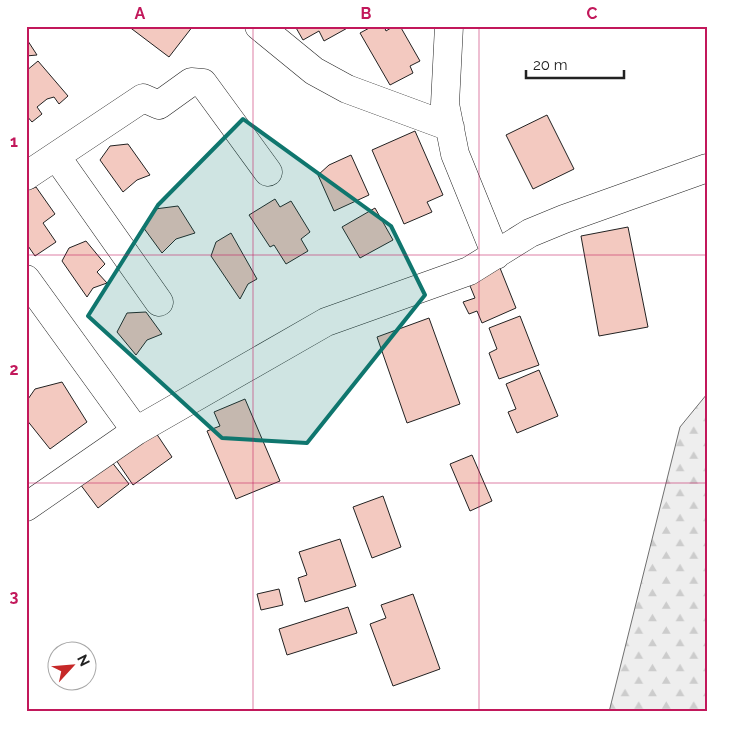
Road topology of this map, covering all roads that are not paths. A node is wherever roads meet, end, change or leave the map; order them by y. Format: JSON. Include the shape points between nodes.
{"nodes":[{"id":1,"x":259,"y":26,"type":"edge"},
{"id":2,"x":449,"y":26,"type":"edge"},
{"id":3,"x":450,"y":126,"type":"junction"},
{"id":4,"x":36,"y":163,"type":"edge"},
{"id":5,"x":707,"y":168,"type":"edge"},
{"id":6,"x":268,"y":172,"type":"dead end"},
{"id":7,"x":496,"y":255,"type":"junction"},
{"id":8,"x":26,"y":279,"type":"edge"},
{"id":9,"x":159,"y":302,"type":"dead end"},
{"id":10,"x":136,"y":431,"type":"junction"},
{"id":11,"x":26,"y":507,"type":"edge"}],
"edges":[{"from":1,"to":3,"type":"street","via":[[314,71],[346,88]]},
{"from":2,"to":3,"type":"street","via":[[445,104]]},
{"from":3,"to":7,"type":"street","via":[[456,154]]},
{"from":4,"to":6,"type":"street","via":[[143,98],[158,105],[191,82],[203,83]]},
{"from":4,"to":9,"type":"street"},
{"from":5,"to":7,"type":"street","via":[[530,233]]},
{"from":7,"to":10,"type":"street","via":[[469,271],[326,322]]},
{"from":8,"to":10,"type":"street"},
{"from":10,"to":11,"type":"street"}]}
